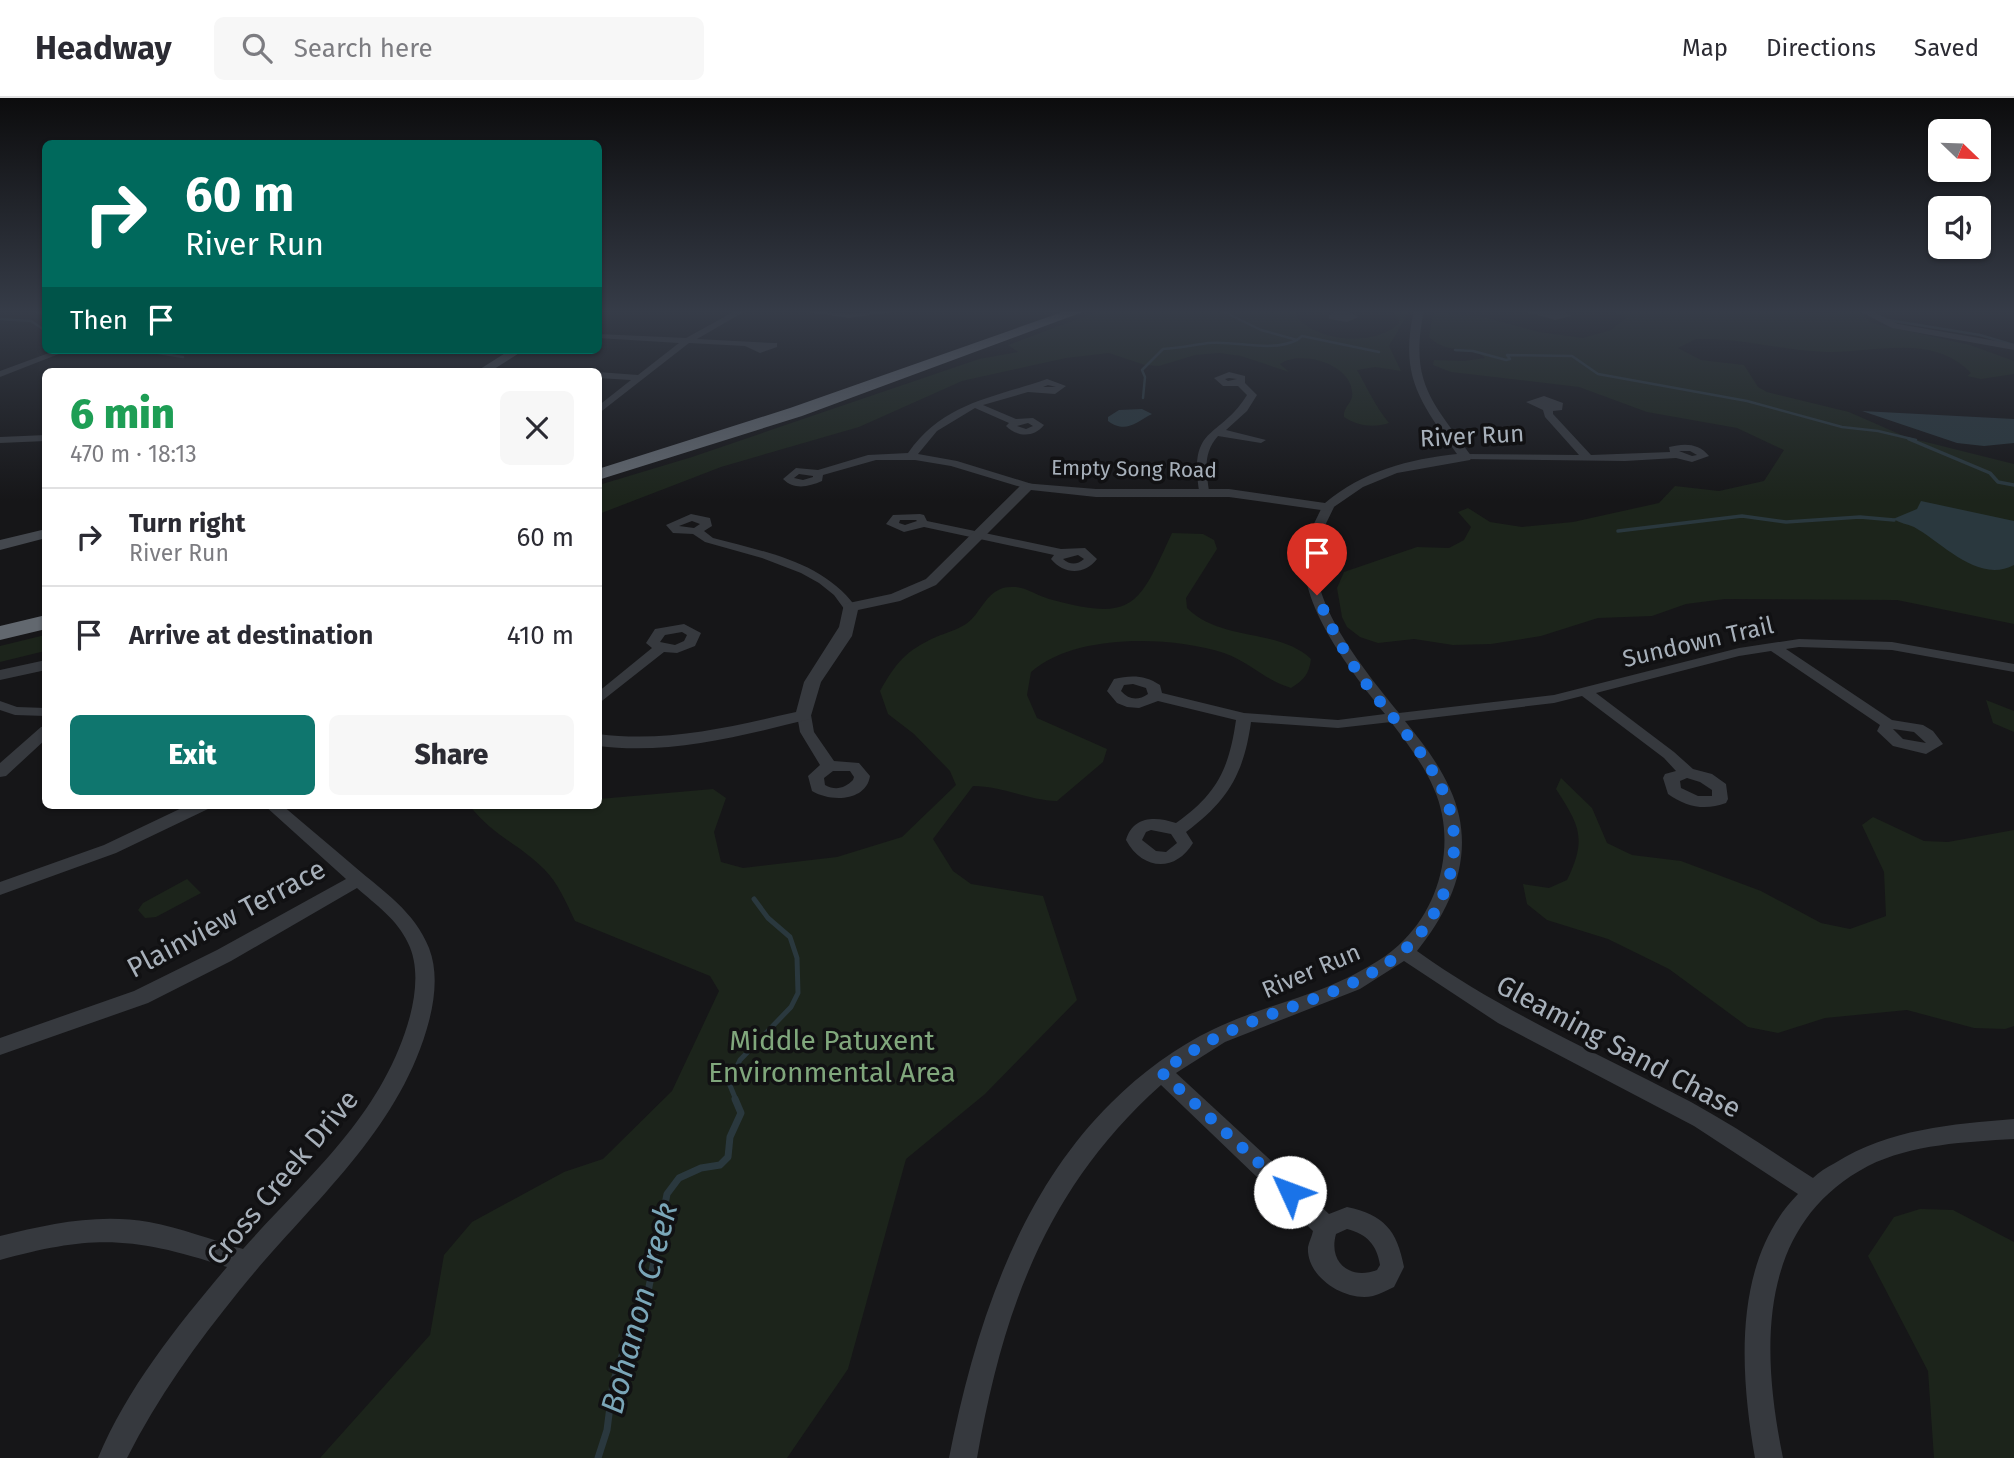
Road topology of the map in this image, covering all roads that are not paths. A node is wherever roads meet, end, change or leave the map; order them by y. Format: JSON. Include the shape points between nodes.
{"nodes":[{"id":1,"x":646,"y":373,"type":"edge"},
{"id":2,"x":865,"y":373,"type":"edge"},
{"id":3,"x":905,"y":373,"type":"edge"},
{"id":4,"x":1413,"y":373,"type":"edge"},
{"id":5,"x":602,"y":375,"type":"edge"},
{"id":6,"x":640,"y":378,"type":"junction"},
{"id":7,"x":1240,"y":383,"type":"dead end"},
{"id":8,"x":1035,"y":388,"type":"dead end"},
{"id":9,"x":976,"y":405,"type":"junction"},
{"id":10,"x":602,"y":408,"type":"edge"},
{"id":11,"x":1548,"y":409,"type":"dead end"},
{"id":12,"x":1015,"y":422,"type":"dead end"},
{"id":13,"x":1216,"y":431,"type":"junction"},
{"id":14,"x":42,"y":438,"type":"edge"},
{"id":15,"x":0,"y":440,"type":"edge"},
{"id":16,"x":1261,"y":440,"type":"dead end"},
{"id":17,"x":912,"y":455,"type":"junction"},
{"id":18,"x":1676,"y":455,"type":"dead end"},
{"id":19,"x":1466,"y":457,"type":"junction"},
{"id":20,"x":1587,"y":457,"type":"junction"},
{"id":21,"x":602,"y":459,"type":"edge"},
{"id":22,"x":818,"y":473,"type":"dead end"},
{"id":23,"x":602,"y":474,"type":"edge"},
{"id":24,"x":1028,"y":486,"type":"junction"},
{"id":25,"x":1205,"y":492,"type":"junction"},
{"id":26,"x":1328,"y":507,"type":"junction"},
{"id":27,"x":923,"y":523,"type":"dead end"},
{"id":28,"x":696,"y":531,"type":"dead end"},
{"id":29,"x":42,"y":534,"type":"edge"},
{"id":30,"x":979,"y":534,"type":"junction"},
{"id":31,"x":0,"y":545,"type":"edge"},
{"id":32,"x":1061,"y":553,"type":"dead end"},
{"id":33,"x":42,"y":605,"type":"edge"},
{"id":34,"x":850,"y":607,"type":"junction"},
{"id":35,"x":0,"y":614,"type":"edge"},
{"id":36,"x":42,"y":623,"type":"edge"},
{"id":37,"x":0,"y":633,"type":"edge"},
{"id":38,"x":1772,"y":646,"type":"junction"},
{"id":39,"x":661,"y":648,"type":"dead end"},
{"id":40,"x":42,"y":665,"type":"edge"},
{"id":41,"x":2014,"y":668,"type":"edge"},
{"id":42,"x":0,"y":675,"type":"edge"},
{"id":43,"x":1586,"y":692,"type":"junction"},
{"id":44,"x":1155,"y":696,"type":"dead end"},
{"id":45,"x":602,"y":697,"type":"edge"},
{"id":46,"x":0,"y":705,"type":"edge"},
{"id":47,"x":42,"y":712,"type":"edge"},
{"id":48,"x":804,"y":715,"type":"junction"},
{"id":49,"x":1244,"y":717,"type":"junction"},
{"id":50,"x":1394,"y":719,"type":"junction"},
{"id":51,"x":1888,"y":724,"type":"dead end"},
{"id":52,"x":42,"y":734,"type":"edge"},
{"id":53,"x":602,"y":740,"type":"edge"},
{"id":54,"x":829,"y":766,"type":"dead end"},
{"id":55,"x":0,"y":772,"type":"edge"},
{"id":56,"x":1687,"y":773,"type":"dead end"},
{"id":57,"x":194,"y":809,"type":"edge"},
{"id":58,"x":277,"y":809,"type":"edge"},
{"id":59,"x":1177,"y":830,"type":"dead end"},
{"id":60,"x":358,"y":880,"type":"junction"},
{"id":61,"x":0,"y":889,"type":"edge"},
{"id":62,"x":1403,"y":951,"type":"junction"},
{"id":63,"x":0,"y":1047,"type":"edge"},
{"id":64,"x":1161,"y":1072,"type":"junction"},
{"id":65,"x":2014,"y":1129,"type":"edge"},
{"id":66,"x":1811,"y":1191,"type":"junction"},
{"id":67,"x":1326,"y":1227,"type":"dead end"},
{"id":68,"x":0,"y":1248,"type":"edge"},
{"id":69,"x":247,"y":1262,"type":"junction"},
{"id":70,"x":112,"y":1458,"type":"edge"},
{"id":71,"x":963,"y":1458,"type":"edge"},
{"id":72,"x":1769,"y":1458,"type":"edge"}],
"edges":[{"from":1,"to":6,"type":"street"},
{"from":2,"to":21,"type":"highway"},
{"from":3,"to":23,"type":"highway"},
{"from":4,"to":19,"type":"street"},
{"from":5,"to":6,"type":"street"},
{"from":6,"to":10,"type":"street"},
{"from":7,"to":13,"type":"street","via":[[1250,390],[1250,399]]},
{"from":8,"to":9,"type":"street"},
{"from":9,"to":12,"type":"street"},
{"from":9,"to":17,"type":"street","via":[[938,424],[920,439]]},
{"from":11,"to":20,"type":"street","via":[[1548,415]]},
{"from":13,"to":16,"type":"street"},
{"from":13,"to":25,"type":"street","via":[[1201,458]]},
{"from":14,"to":15,"type":"street"},
{"from":17,"to":22,"type":"street","name":"Empty Song Road","via":[[866,458]]},
{"from":17,"to":24,"type":"street","name":"Empty Song Road"},
{"from":18,"to":20,"type":"street","name":"River Run"},
{"from":19,"to":20,"type":"street","name":"River Run"},
{"from":19,"to":26,"type":"street","name":"River Run","via":[[1421,462],[1380,474],[1354,486]]},
{"from":24,"to":25,"type":"street","name":"Empty Song Road","via":[[1096,493]]},
{"from":24,"to":30,"type":"street"},
{"from":25,"to":26,"type":"street","name":"Empty Song Road"},
{"from":26,"to":50,"type":"street","name":"River Run","via":[[1309,544],[1317,595],[1358,673]]},
{"from":27,"to":30,"type":"street"},
{"from":28,"to":34,"type":"street","via":[[709,540],[813,575],[841,593]]},
{"from":29,"to":31,"type":"main road"},
{"from":30,"to":32,"type":"street"},
{"from":30,"to":34,"type":"street","via":[[931,582],[895,598]]},
{"from":33,"to":35,"type":"highway"},
{"from":34,"to":48,"type":"street","via":[[849,625],[816,675]]},
{"from":36,"to":37,"type":"highway"},
{"from":38,"to":41,"type":"street","name":"Sundown Trail","via":[[1820,642],[1892,646]]},
{"from":38,"to":43,"type":"street","name":"Sundown Trail"},
{"from":38,"to":51,"type":"street"},
{"from":39,"to":45,"type":"street"},
{"from":40,"to":42,"type":"street"},
{"from":43,"to":50,"type":"street","name":"Sundown Trail"},
{"from":43,"to":56,"type":"street"},
{"from":44,"to":49,"type":"street","name":"Sundown Trail"},
{"from":46,"to":47,"type":"street"},
{"from":48,"to":53,"type":"street","via":[[683,742]]},
{"from":48,"to":54,"type":"street","via":[[807,732]]},
{"from":49,"to":50,"type":"street","name":"Sundown Trail","via":[[1338,724]]},
{"from":49,"to":59,"type":"street","via":[[1237,760],[1225,787],[1207,808]]},
{"from":50,"to":62,"type":"street","name":"River Run","via":[[1433,770],[1453,825],[1453,860],[1444,895]]},
{"from":52,"to":55,"type":"street"},
{"from":57,"to":61,"type":"street","via":[[110,849]]},
{"from":58,"to":60,"type":"street","name":"Cross Creek Drive"},
{"from":60,"to":63,"type":"street","name":"Plainview Terrace","via":[[200,969]]},
{"from":60,"to":69,"type":"street","name":"Cross Creek Drive","via":[[400,915],[422,953],[426,988],[419,1027],[403,1069],[359,1137]]},
{"from":62,"to":64,"type":"street","name":"River Run","via":[[1361,980],[1225,1033]]},
{"from":62,"to":66,"type":"street","name":"Gleaming Sand Chase","via":[[1507,1021],[1682,1109]]},
{"from":64,"to":67,"type":"street"},
{"from":64,"to":71,"type":"street","name":"River Run","via":[[1111,1115],[1084,1147],[1038,1225],[981,1372]]},
{"from":65,"to":66,"type":"street","via":[[1937,1135],[1893,1145],[1868,1153]]},
{"from":66,"to":72,"type":"street","via":[[1781,1238],[1758,1316],[1756,1363]]},
{"from":68,"to":69,"type":"street","via":[[39,1238],[131,1230]]},
{"from":69,"to":70,"type":"street","name":"Cross Creek Drive","via":[[174,1358]]}]}
